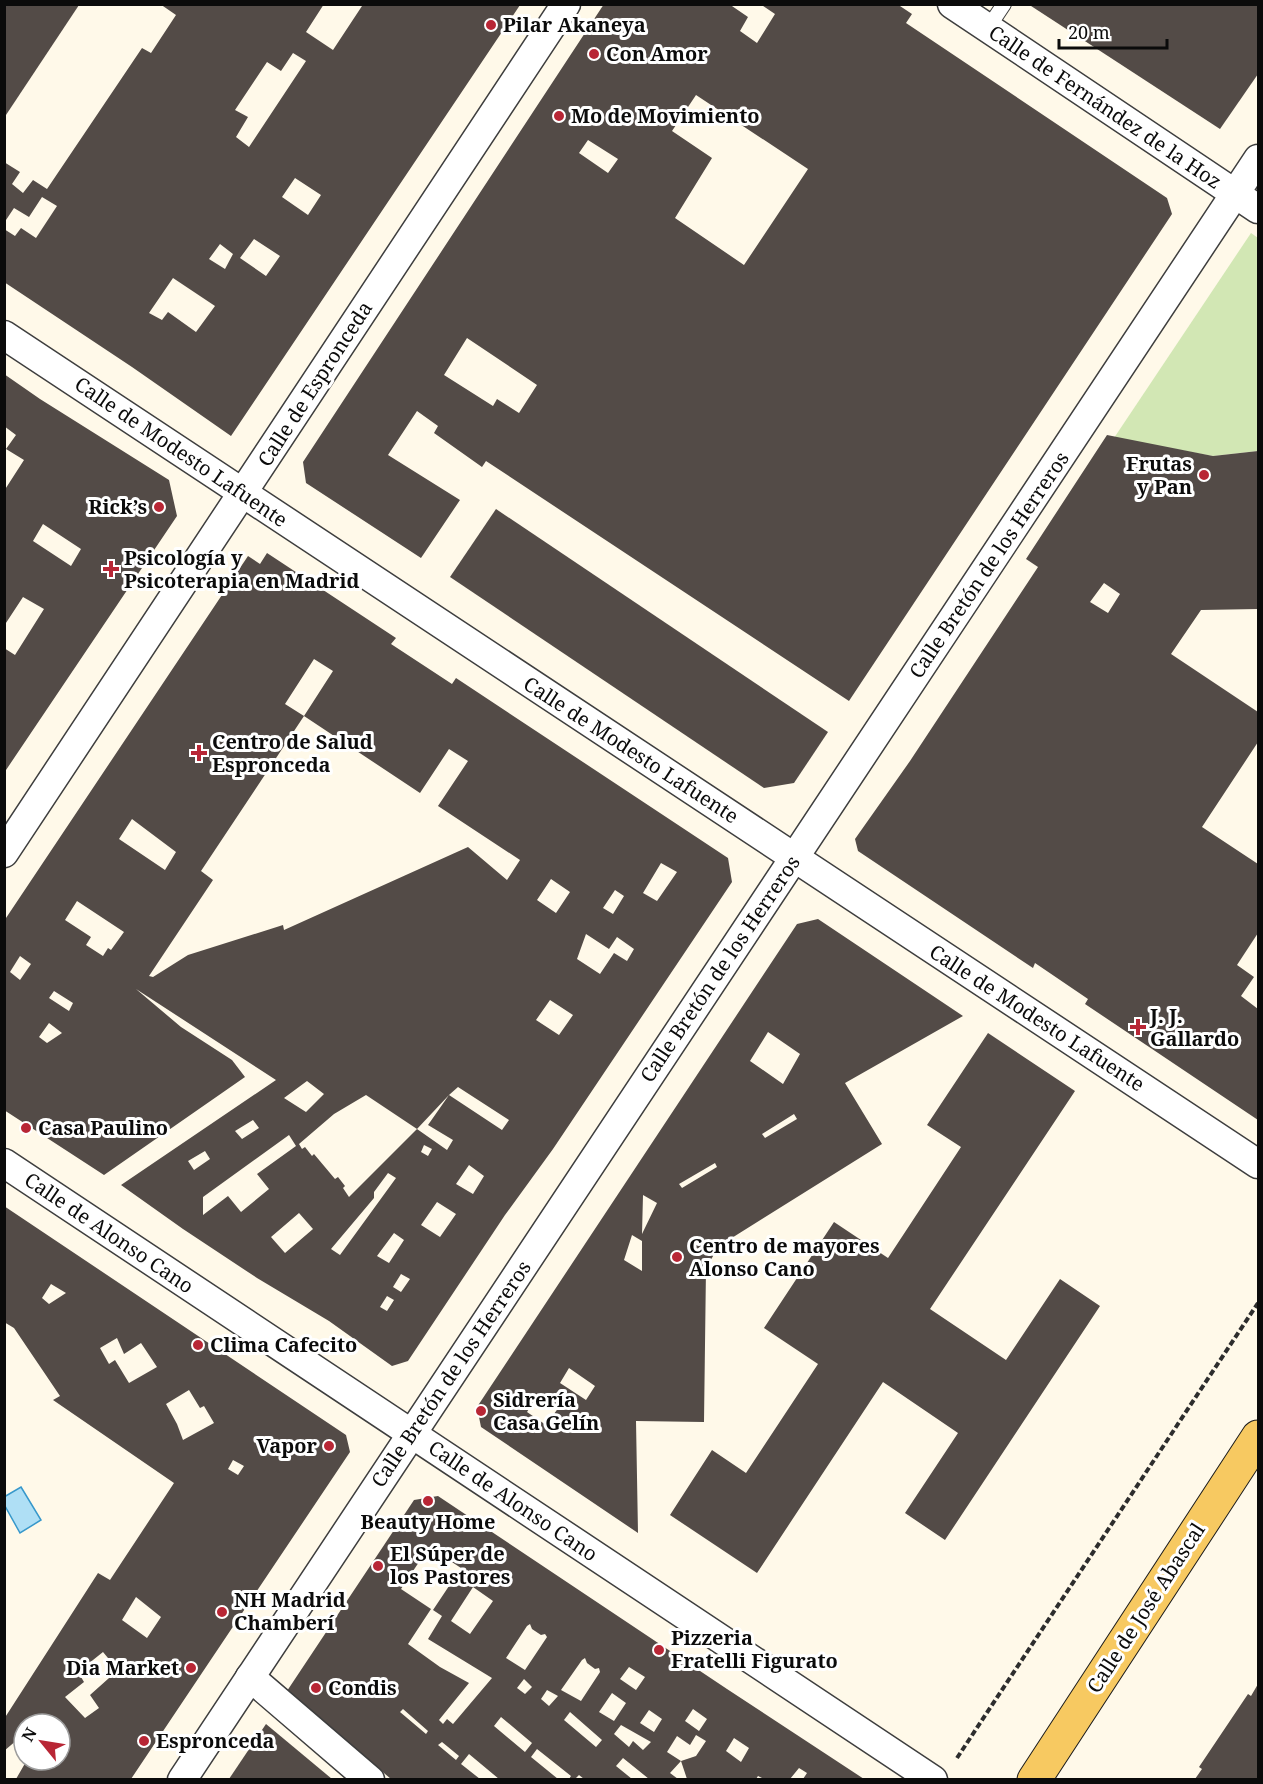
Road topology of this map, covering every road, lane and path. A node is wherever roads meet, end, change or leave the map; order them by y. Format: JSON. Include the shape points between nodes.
{"nodes":[{"id":1,"x":566,"y":4,"type":"edge"},
{"id":2,"x":952,"y":4,"type":"edge"},
{"id":3,"x":1004,"y":4,"type":"edge"},
{"id":4,"x":988,"y":28,"type":"junction"},
{"id":5,"x":1258,"y":159,"type":"edge"},
{"id":6,"x":1247,"y":201,"type":"edge"},
{"id":7,"x":4,"y":335,"type":"edge"},
{"id":8,"x":243,"y":493,"type":"junction"},
{"id":9,"x":4,"y":853,"type":"edge"},
{"id":10,"x":794,"y":858,"type":"junction"},
{"id":11,"x":4,"y":1163,"type":"edge"},
{"id":12,"x":1258,"y":1164,"type":"edge"},
{"id":13,"x":1258,"y":1303,"type":"edge"},
{"id":14,"x":412,"y":1433,"type":"junction"},
{"id":15,"x":1258,"y":1437,"type":"edge"},
{"id":16,"x":250,"y":1677,"type":"junction"},
{"id":17,"x":955,"y":1761,"type":"dead end"},
{"id":18,"x":182,"y":1779,"type":"edge"},
{"id":19,"x":370,"y":1779,"type":"edge"},
{"id":20,"x":933,"y":1779,"type":"edge"},
{"id":21,"x":1034,"y":1779,"type":"edge"}],
"edges":[{"from":1,"to":8,"type":"street","name":"Calle de Espronceda"},
{"from":2,"to":4,"type":"street","name":"Calle de Fernández de la Hoz"},
{"from":3,"to":4,"type":"lane"},
{"from":4,"to":6,"type":"street","name":"Calle de Fernández de la Hoz"},
{"from":5,"to":6,"type":"street","name":"Calle Bretón de los Herreros"},
{"from":6,"to":10,"type":"street","name":"Calle Bretón de los Herreros"},
{"from":7,"to":8,"type":"street","name":"Calle de Modesto Lafuente"},
{"from":8,"to":9,"type":"street","name":"Calle de Espronceda"},
{"from":8,"to":10,"type":"street","name":"Calle de Modesto Lafuente"},
{"from":10,"to":12,"type":"street","name":"Calle de Modesto Lafuente"},
{"from":10,"to":14,"type":"street","name":"Calle Bretón de los Herreros"},
{"from":11,"to":14,"type":"street","name":"Calle de Alonso Cano"},
{"from":13,"to":17,"type":"path"},
{"from":14,"to":16,"type":"street","name":"Calle Bretón de los Herreros"},
{"from":14,"to":20,"type":"street","name":"Calle de Alonso Cano"},
{"from":15,"to":21,"type":"main road","name":"Calle de José Abascal"},
{"from":16,"to":18,"type":"street","name":"Calle Bretón de los Herreros"},
{"from":16,"to":19,"type":"street"}]}
